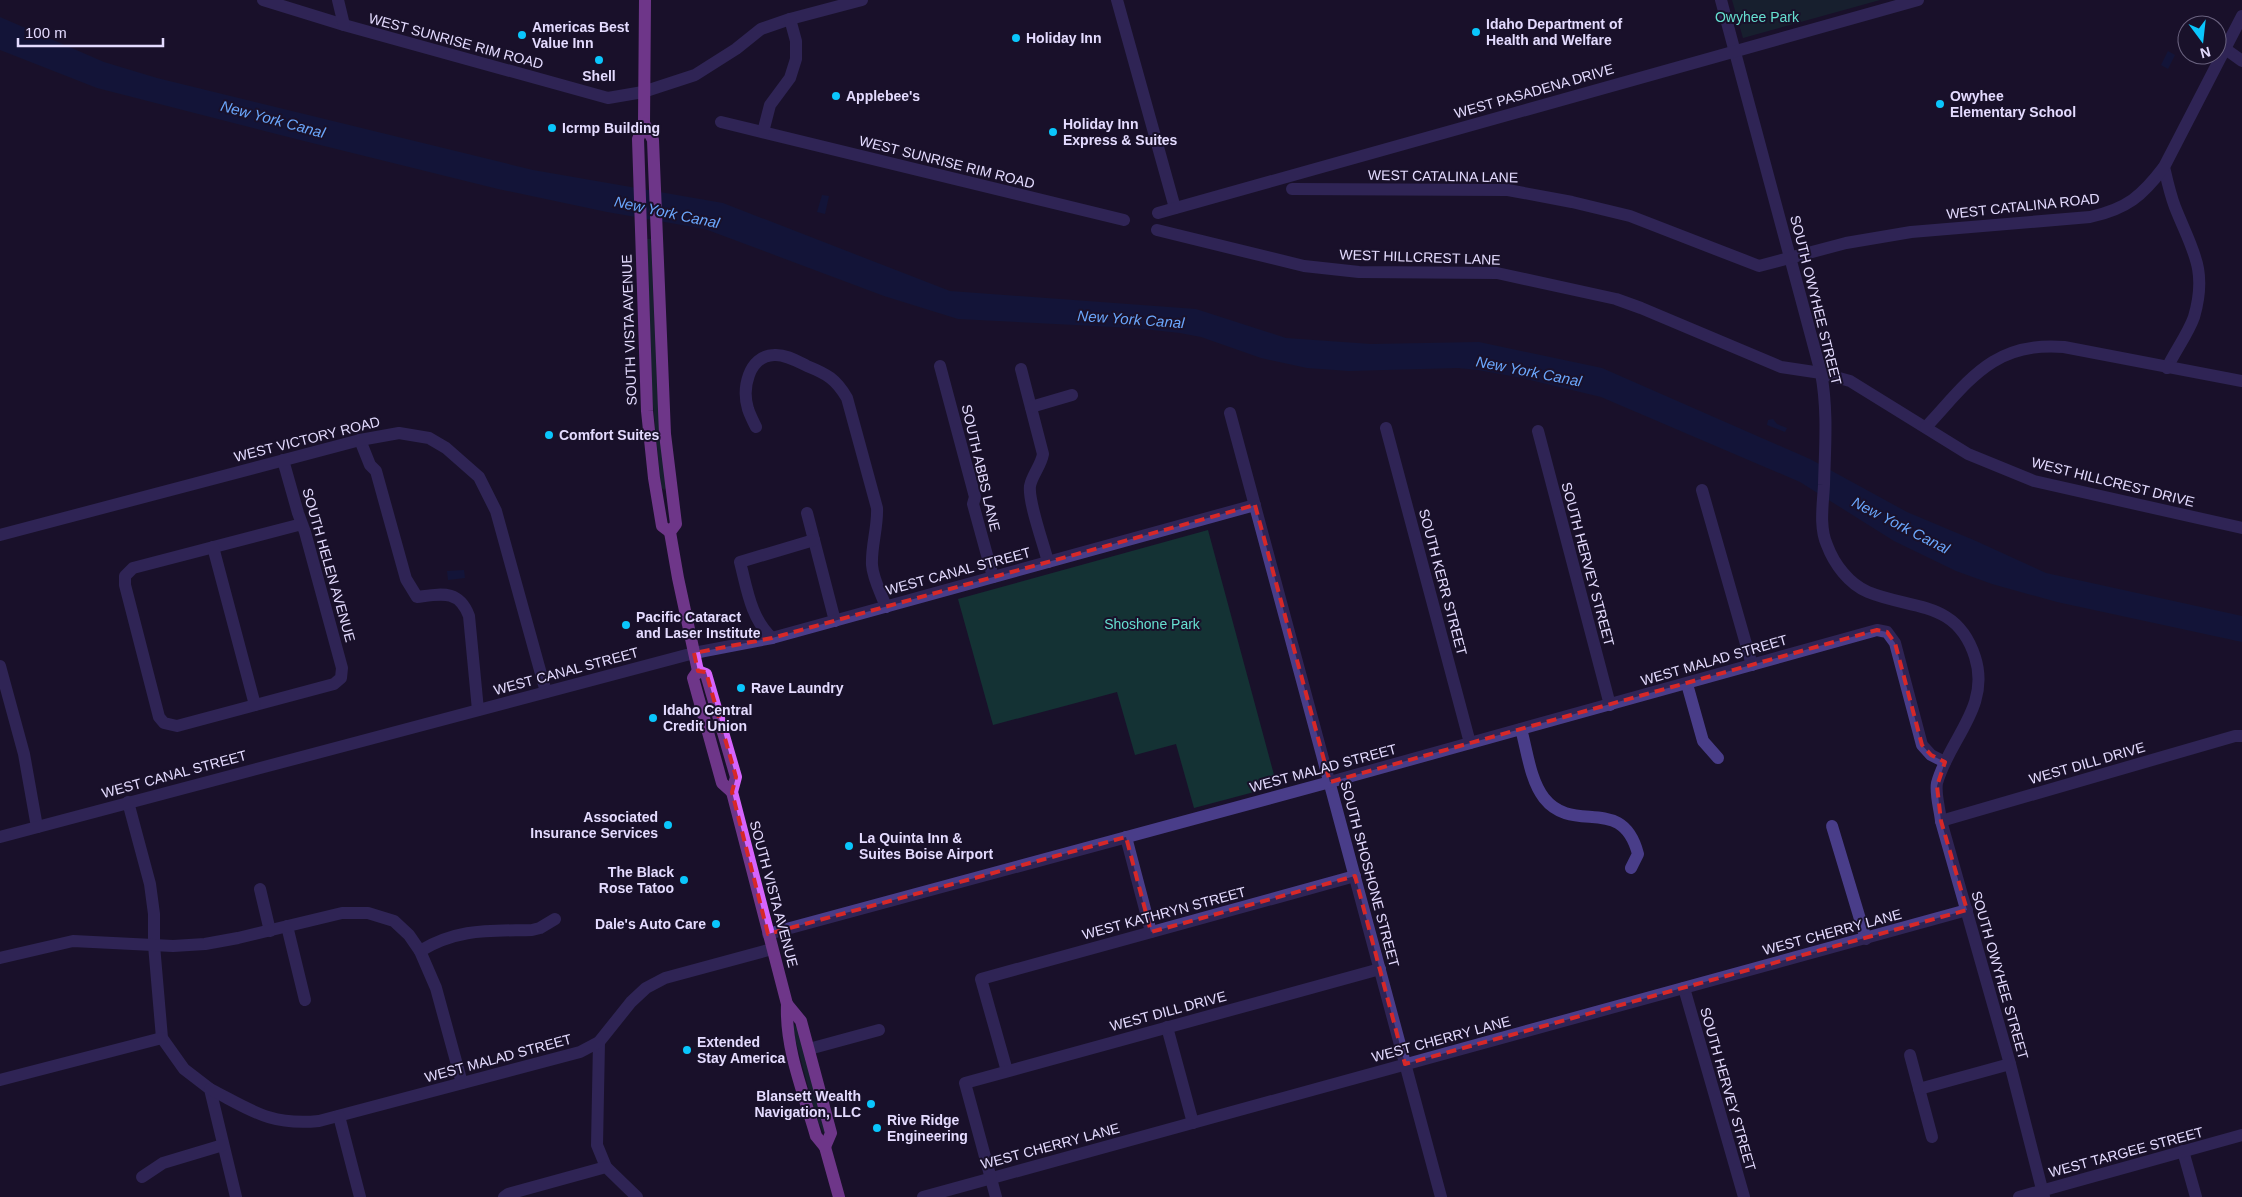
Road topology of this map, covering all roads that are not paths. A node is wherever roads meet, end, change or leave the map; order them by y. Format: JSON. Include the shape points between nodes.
{"nodes":[{"id":1,"x":264,"y":0,"type":"edge"},
{"id":2,"x":338,"y":0,"type":"edge"},
{"id":3,"x":645,"y":0,"type":"edge"},
{"id":4,"x":862,"y":0,"type":"edge"},
{"id":5,"x":1117,"y":0,"type":"edge"},
{"id":6,"x":1720,"y":0,"type":"edge"},
{"id":7,"x":1918,"y":0,"type":"edge"},
{"id":8,"x":2242,"y":16,"type":"edge"},
{"id":9,"x":790,"y":19,"type":"junction"},
{"id":10,"x":344,"y":25,"type":"junction"},
{"id":11,"x":2227,"y":43,"type":"edge"},
{"id":12,"x":1735,"y":50,"type":"junction"},
{"id":13,"x":2227,"y":50,"type":"edge"},
{"id":14,"x":2242,"y":61,"type":"edge"},
{"id":15,"x":2215,"y":65,"type":"edge"},
{"id":16,"x":643,"y":92,"type":"junction"},
{"id":17,"x":721,"y":122,"type":"dead end"},
{"id":18,"x":644,"y":123,"type":"junction"},
{"id":19,"x":763,"y":132,"type":"junction"},
{"id":20,"x":2164,"y":166,"type":"junction"},
{"id":21,"x":1292,"y":189,"type":"dead end"},
{"id":22,"x":1175,"y":208,"type":"junction"},
{"id":23,"x":1158,"y":213,"type":"dead end"},
{"id":24,"x":1124,"y":220,"type":"dead end"},
{"id":25,"x":1157,"y":230,"type":"dead end"},
{"id":26,"x":1791,"y":258,"type":"junction"},
{"id":27,"x":940,"y":366,"type":"dead end"},
{"id":28,"x":2166,"y":368,"type":"junction"},
{"id":29,"x":1021,"y":369,"type":"dead end"},
{"id":30,"x":1821,"y":373,"type":"junction"},
{"id":31,"x":2242,"y":381,"type":"edge"},
{"id":32,"x":1072,"y":394,"type":"dead end"},
{"id":33,"x":1031,"y":407,"type":"junction"},
{"id":34,"x":1230,"y":413,"type":"dead end"},
{"id":35,"x":756,"y":427,"type":"dead end"},
{"id":36,"x":1926,"y":427,"type":"junction"},
{"id":37,"x":1386,"y":428,"type":"dead end"},
{"id":38,"x":1538,"y":430,"type":"dead end"},
{"id":39,"x":360,"y":440,"type":"junction"},
{"id":40,"x":283,"y":460,"type":"junction"},
{"id":41,"x":1702,"y":490,"type":"dead end"},
{"id":42,"x":1255,"y":505,"type":"junction"},
{"id":43,"x":807,"y":513,"type":"dead end"},
{"id":44,"x":302,"y":524,"type":"junction"},
{"id":45,"x":2242,"y":528,"type":"edge"},
{"id":46,"x":670,"y":532,"type":"junction"},
{"id":47,"x":0,"y":535,"type":"edge"},
{"id":48,"x":814,"y":540,"type":"junction"},
{"id":49,"x":213,"y":547,"type":"junction"},
{"id":50,"x":1048,"y":562,"type":"junction"},
{"id":51,"x":993,"y":577,"type":"junction"},
{"id":52,"x":886,"y":606,"type":"junction"},
{"id":53,"x":835,"y":621,"type":"junction"},
{"id":54,"x":772,"y":638,"type":"junction"},
{"id":55,"x":694,"y":653,"type":"junction"},
{"id":56,"x":1752,"y":665,"type":"junction"},
{"id":57,"x":0,"y":666,"type":"edge"},
{"id":58,"x":1687,"y":684,"type":"junction"},
{"id":59,"x":546,"y":692,"type":"junction"},
{"id":60,"x":255,"y":705,"type":"junction"},
{"id":61,"x":1610,"y":705,"type":"junction"},
{"id":62,"x":478,"y":710,"type":"junction"},
{"id":63,"x":1521,"y":729,"type":"junction"},
{"id":64,"x":2242,"y":736,"type":"edge"},
{"id":65,"x":1470,"y":743,"type":"junction"},
{"id":66,"x":1718,"y":758,"type":"dead end"},
{"id":67,"x":1945,"y":762,"type":"junction"},
{"id":68,"x":1330,"y":782,"type":"junction"},
{"id":69,"x":128,"y":802,"type":"junction"},
{"id":70,"x":1941,"y":821,"type":"junction"},
{"id":71,"x":1832,"y":826,"type":"dead end"},
{"id":72,"x":37,"y":827,"type":"junction"},
{"id":73,"x":0,"y":837,"type":"edge"},
{"id":74,"x":1126,"y":837,"type":"junction"},
{"id":75,"x":1631,"y":868,"type":"dead end"},
{"id":76,"x":1355,"y":876,"type":"junction"},
{"id":77,"x":260,"y":889,"type":"dead end"},
{"id":78,"x":1967,"y":910,"type":"junction"},
{"id":79,"x":555,"y":919,"type":"dead end"},
{"id":80,"x":288,"y":926,"type":"junction"},
{"id":81,"x":270,"y":930,"type":"junction"},
{"id":82,"x":1151,"y":932,"type":"junction"},
{"id":83,"x":768,"y":934,"type":"junction"},
{"id":84,"x":1866,"y":939,"type":"junction"},
{"id":85,"x":154,"y":945,"type":"junction"},
{"id":86,"x":772,"y":949,"type":"junction"},
{"id":87,"x":420,"y":951,"type":"junction"},
{"id":88,"x":0,"y":958,"type":"edge"},
{"id":89,"x":1380,"y":969,"type":"junction"},
{"id":90,"x":1684,"y":988,"type":"junction"},
{"id":91,"x":305,"y":1000,"type":"dead end"},
{"id":92,"x":787,"y":1004,"type":"junction"},
{"id":93,"x":1167,"y":1027,"type":"junction"},
{"id":94,"x":879,"y":1030,"type":"dead end"},
{"id":95,"x":162,"y":1038,"type":"junction"},
{"id":96,"x":599,"y":1042,"type":"junction"},
{"id":97,"x":809,"y":1049,"type":"junction"},
{"id":98,"x":1910,"y":1055,"type":"dead end"},
{"id":99,"x":1405,"y":1064,"type":"junction"},
{"id":100,"x":2010,"y":1064,"type":"junction"},
{"id":101,"x":1007,"y":1071,"type":"junction"},
{"id":102,"x":0,"y":1080,"type":"edge"},
{"id":103,"x":462,"y":1083,"type":"junction"},
{"id":104,"x":210,"y":1089,"type":"junction"},
{"id":105,"x":1919,"y":1090,"type":"junction"},
{"id":106,"x":338,"y":1116,"type":"junction"},
{"id":107,"x":1193,"y":1123,"type":"junction"},
{"id":108,"x":2242,"y":1135,"type":"edge"},
{"id":109,"x":1932,"y":1137,"type":"dead end"},
{"id":110,"x":223,"y":1145,"type":"junction"},
{"id":111,"x":825,"y":1147,"type":"junction"},
{"id":112,"x":2183,"y":1151,"type":"junction"},
{"id":113,"x":606,"y":1167,"type":"junction"},
{"id":114,"x":142,"y":1177,"type":"dead end"},
{"id":115,"x":991,"y":1178,"type":"junction"},
{"id":116,"x":2043,"y":1194,"type":"edge"},
{"id":117,"x":236,"y":1197,"type":"edge"},
{"id":118,"x":360,"y":1197,"type":"edge"},
{"id":119,"x":504,"y":1197,"type":"edge"},
{"id":120,"x":637,"y":1197,"type":"edge"},
{"id":121,"x":838,"y":1197,"type":"edge"},
{"id":122,"x":923,"y":1197,"type":"edge"},
{"id":123,"x":996,"y":1197,"type":"edge"},
{"id":124,"x":1441,"y":1197,"type":"edge"},
{"id":125,"x":1744,"y":1197,"type":"edge"},
{"id":126,"x":2019,"y":1197,"type":"edge"},
{"id":127,"x":2196,"y":1197,"type":"edge"}],
"edges":[{"from":1,"to":10,"type":"street","name":"WEST SUNRISE RIM ROAD"},
{"from":2,"to":10,"type":"street"},
{"from":3,"to":16,"type":"main road","name":"SOUTH VISTA AVENUE"},
{"from":4,"to":9,"type":"street","name":"WEST SUNRISE RIM ROAD"},
{"from":5,"to":22,"type":"street"},
{"from":6,"to":12,"type":"street","name":"SOUTH OWYHEE STREET"},
{"from":7,"to":12,"type":"street","name":"WEST PASADENA DRIVE"},
{"from":8,"to":11,"type":"street","name":"WEST CATALINA ROAD"},
{"from":9,"to":16,"type":"street","name":"WEST SUNRISE RIM ROAD","via":[[761,29],[695,75]]},
{"from":9,"to":19,"type":"street","via":[[796,41],[796,59],[790,78],[770,105]]},
{"from":10,"to":16,"type":"street","name":"WEST SUNRISE RIM ROAD","via":[[608,98]]},
{"from":12,"to":22,"type":"street","name":"WEST PASADENA DRIVE"},
{"from":12,"to":26,"type":"street","name":"SOUTH OWYHEE STREET"},
{"from":13,"to":14,"type":"street"},
{"from":15,"to":20,"type":"street","name":"WEST CATALINA ROAD"},
{"from":16,"to":18,"type":"main road","name":"SOUTH VISTA AVENUE"},
{"from":17,"to":19,"type":"street","name":"WEST SUNRISE RIM ROAD"},
{"from":18,"to":46,"type":"main road","name":"SOUTH VISTA AVENUE","via":[[652,140],[656,188],[665,434],[676,524]]},
{"from":18,"to":46,"type":"main road","name":"SOUTH VISTA AVENUE","via":[[638,140],[638,187],[647,411],[662,526]]},
{"from":19,"to":24,"type":"street","name":"WEST SUNRISE RIM ROAD"},
{"from":20,"to":26,"type":"street","name":"WEST CATALINA ROAD","via":[[2150,186],[2132,202],[2112,212],[2090,217],[1912,232],[1846,243]]},
{"from":20,"to":28,"type":"street","via":[[2174,206],[2200,272],[2200,291],[2193,319]]},
{"from":21,"to":26,"type":"street","name":"WEST CATALINA LANE","via":[[1508,190],[1630,216],[1759,266]]},
{"from":22,"to":23,"type":"street","name":"WEST PASADENA DRIVE"},
{"from":25,"to":30,"type":"street","name":"WEST HILLCREST LANE","via":[[1304,266],[1359,272],[1497,273],[1520,277],[1616,299],[1782,367]]},
{"from":26,"to":30,"type":"street","name":"SOUTH OWYHEE STREET"},
{"from":27,"to":51,"type":"street","name":"SOUTH ABBS LANE"},
{"from":28,"to":31,"type":"street"},
{"from":28,"to":36,"type":"street","via":[[2064,348],[2045,346],[2020,350],[1997,358],[1973,377]]},
{"from":29,"to":33,"type":"street"},
{"from":30,"to":36,"type":"street","name":"WEST HILLCREST DRIVE","via":[[1850,382]]},
{"from":30,"to":67,"type":"street","name":"SOUTH OWYHEE STREET","via":[[1827,409],[1822,521],[1826,544],[1846,578],[1867,592],[1926,607],[1944,615],[1968,641],[1975,658],[1979,678],[1975,705]]},
{"from":32,"to":33,"type":"street"},
{"from":33,"to":50,"type":"street","via":[[1043,454],[1030,494]]},
{"from":34,"to":42,"type":"street","name":"SOUTH SHOSHONE STREET"},
{"from":35,"to":52,"type":"street","via":[[747,408],[747,380],[752,367],[763,357],[785,356],[828,375],[839,385],[847,398],[877,508],[872,566]]},
{"from":36,"to":45,"type":"street","name":"WEST HILLCREST DRIVE","via":[[1968,454],[2034,481]]},
{"from":37,"to":65,"type":"street","name":"SOUTH KERR STREET"},
{"from":38,"to":61,"type":"street","name":"SOUTH HERVEY STREET"},
{"from":39,"to":40,"type":"street","name":"WEST VICTORY ROAD"},
{"from":39,"to":59,"type":"street","name":"WEST VICTORY ROAD","via":[[399,433],[429,438],[446,448],[479,477],[496,511]]},
{"from":39,"to":62,"type":"street","via":[[370,465],[376,471],[406,579],[416,598],[455,596],[464,604],[469,616]]},
{"from":40,"to":44,"type":"street","name":"SOUTH HELEN AVENUE"},
{"from":40,"to":47,"type":"street","name":"WEST VICTORY ROAD"},
{"from":41,"to":56,"type":"street"},
{"from":42,"to":50,"type":"street","name":"WEST CANAL STREET"},
{"from":42,"to":68,"type":"street","name":"SOUTH SHOSHONE STREET"},
{"from":43,"to":48,"type":"street"},
{"from":44,"to":49,"type":"street"},
{"from":44,"to":60,"type":"street","name":"SOUTH HELEN AVENUE","via":[[342,668],[341,678],[334,684]]},
{"from":46,"to":55,"type":"main road","name":"SOUTH VISTA AVENUE"},
{"from":48,"to":53,"type":"street"},
{"from":48,"to":54,"type":"street","via":[[740,562],[756,618]]},
{"from":49,"to":60,"type":"street"},
{"from":49,"to":60,"type":"street","via":[[133,568],[125,576],[124,586],[159,717],[164,723],[177,726]]},
{"from":50,"to":51,"type":"street","name":"WEST CANAL STREET"},
{"from":51,"to":52,"type":"street","name":"WEST CANAL STREET"},
{"from":52,"to":53,"type":"street","name":"WEST CANAL STREET"},
{"from":53,"to":54,"type":"street","name":"WEST CANAL STREET"},
{"from":54,"to":55,"type":"street","name":"WEST CANAL STREET"},
{"from":55,"to":59,"type":"street","name":"WEST CANAL STREET"},
{"from":55,"to":83,"type":"main road","name":"SOUTH VISTA AVENUE","via":[[698,670],[706,674],[736,777],[732,792]]},
{"from":56,"to":58,"type":"street","name":"WEST MALAD STREET"},
{"from":56,"to":67,"type":"street","name":"WEST MALAD STREET","via":[[1877,630],[1887,632],[1895,643],[1922,744],[1931,755]]},
{"from":57,"to":72,"type":"street","via":[[24,754]]},
{"from":58,"to":61,"type":"street","name":"WEST MALAD STREET"},
{"from":58,"to":66,"type":"street","via":[[1703,741]]},
{"from":59,"to":62,"type":"street","name":"WEST CANAL STREET"},
{"from":61,"to":63,"type":"street","name":"WEST MALAD STREET"},
{"from":62,"to":69,"type":"street","name":"WEST CANAL STREET"},
{"from":63,"to":65,"type":"street","name":"WEST MALAD STREET"},
{"from":63,"to":75,"type":"street","via":[[1536,784],[1543,797],[1564,813],[1621,824],[1634,839],[1638,854]]},
{"from":64,"to":70,"type":"street","name":"WEST DILL DRIVE"},
{"from":65,"to":68,"type":"street","name":"WEST MALAD STREET"},
{"from":67,"to":70,"type":"street","name":"SOUTH OWYHEE STREET","via":[[1937,786]]},
{"from":68,"to":74,"type":"street","name":"WEST MALAD STREET"},
{"from":68,"to":76,"type":"street","name":"SOUTH SHOSHONE STREET"},
{"from":69,"to":72,"type":"street","name":"WEST CANAL STREET"},
{"from":69,"to":85,"type":"street","via":[[150,884]]},
{"from":70,"to":78,"type":"street","name":"SOUTH OWYHEE STREET"},
{"from":71,"to":84,"type":"street"},
{"from":72,"to":73,"type":"street","name":"WEST CANAL STREET"},
{"from":74,"to":82,"type":"street"},
{"from":74,"to":83,"type":"street","name":"WEST MALAD STREET"},
{"from":76,"to":82,"type":"street","name":"WEST KATHRYN STREET"},
{"from":76,"to":89,"type":"street","name":"SOUTH SHOSHONE STREET"},
{"from":77,"to":81,"type":"street"},
{"from":78,"to":84,"type":"street","name":"WEST CHERRY LANE"},
{"from":78,"to":100,"type":"street","name":"SOUTH OWYHEE STREET"},
{"from":79,"to":87,"type":"street","via":[[532,930],[470,931],[436,941]]},
{"from":80,"to":81,"type":"street"},
{"from":80,"to":87,"type":"street","via":[[342,913],[368,913],[394,921]]},
{"from":80,"to":91,"type":"street"},
{"from":81,"to":85,"type":"street","via":[[205,944]]},
{"from":82,"to":101,"type":"street","name":"WEST KATHRYN STREET","via":[[981,978]]},
{"from":83,"to":86,"type":"main road","name":"SOUTH VISTA AVENUE"},
{"from":84,"to":90,"type":"street","name":"WEST CHERRY LANE"},
{"from":85,"to":88,"type":"street","via":[[73,940]]},
{"from":85,"to":95,"type":"street"},
{"from":86,"to":92,"type":"main road","name":"SOUTH VISTA AVENUE"},
{"from":86,"to":96,"type":"street","name":"WEST MALAD STREET","via":[[665,978],[646,988]]},
{"from":87,"to":103,"type":"street","via":[[436,988]]},
{"from":89,"to":93,"type":"street","name":"WEST DILL DRIVE"},
{"from":89,"to":99,"type":"street","name":"SOUTH SHOSHONE STREET"},
{"from":90,"to":99,"type":"street","name":"WEST CHERRY LANE"},
{"from":90,"to":125,"type":"street","name":"SOUTH HERVEY STREET"},
{"from":92,"to":97,"type":"main road","name":"SOUTH VISTA AVENUE","via":[[801,1021]]},
{"from":92,"to":111,"type":"main road","name":"SOUTH VISTA AVENUE","via":[[786,1024],[792,1052],[816,1136]]},
{"from":93,"to":101,"type":"street","name":"WEST DILL DRIVE"},
{"from":93,"to":107,"type":"street"},
{"from":94,"to":97,"type":"street"},
{"from":95,"to":102,"type":"street"},
{"from":95,"to":104,"type":"street","name":"WEST MALAD STREET","via":[[184,1069]]},
{"from":96,"to":103,"type":"street","name":"WEST MALAD STREET","via":[[580,1052]]},
{"from":96,"to":113,"type":"street","via":[[597,1145]]},
{"from":97,"to":111,"type":"main road","name":"SOUTH VISTA AVENUE","via":[[831,1133]]},
{"from":98,"to":105,"type":"street"},
{"from":99,"to":107,"type":"street","name":"WEST CHERRY LANE"},
{"from":99,"to":124,"type":"street","name":"SOUTH SHOSHONE STREET"},
{"from":100,"to":105,"type":"street"},
{"from":100,"to":116,"type":"street","name":"SOUTH OWYHEE STREET"},
{"from":101,"to":115,"type":"street","name":"WEST DILL DRIVE","via":[[965,1083]]},
{"from":103,"to":106,"type":"street","name":"WEST MALAD STREET"},
{"from":104,"to":106,"type":"street","name":"WEST MALAD STREET","via":[[276,1121],[304,1123]]},
{"from":104,"to":110,"type":"street"},
{"from":105,"to":109,"type":"street"},
{"from":106,"to":118,"type":"street"},
{"from":107,"to":115,"type":"street","name":"WEST CHERRY LANE"},
{"from":108,"to":112,"type":"street","name":"WEST TARGEE STREET"},
{"from":110,"to":114,"type":"street","via":[[163,1162]]},
{"from":110,"to":117,"type":"street"},
{"from":111,"to":121,"type":"main road","name":"SOUTH VISTA AVENUE"},
{"from":112,"to":116,"type":"street","name":"WEST TARGEE STREET"},
{"from":112,"to":127,"type":"street"},
{"from":113,"to":119,"type":"street"},
{"from":113,"to":120,"type":"street"},
{"from":115,"to":122,"type":"street","name":"WEST CHERRY LANE"},
{"from":115,"to":123,"type":"street"},
{"from":116,"to":126,"type":"street","name":"WEST TARGEE STREET"}]}
